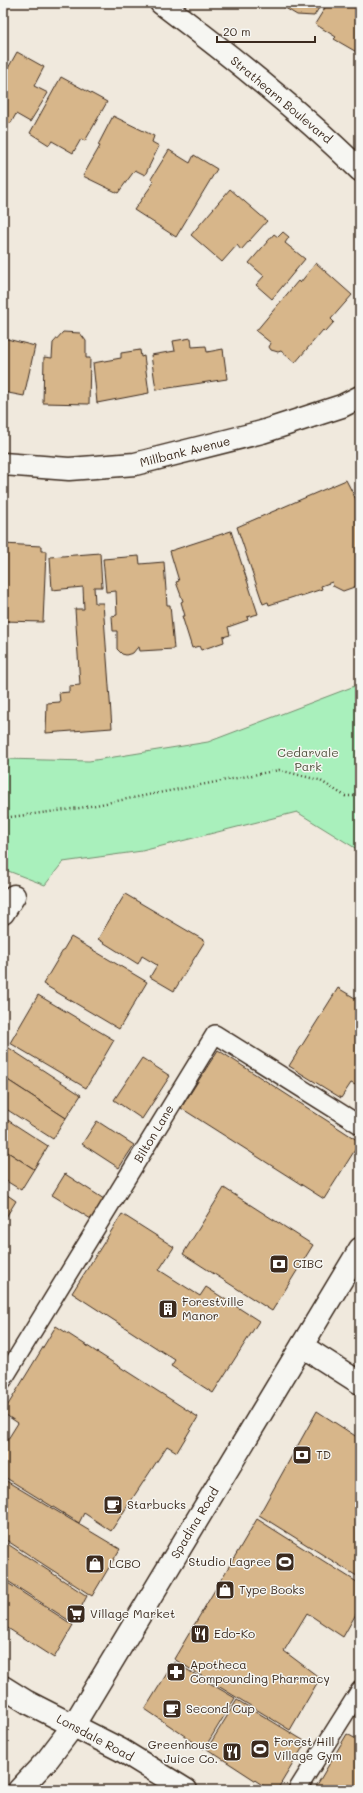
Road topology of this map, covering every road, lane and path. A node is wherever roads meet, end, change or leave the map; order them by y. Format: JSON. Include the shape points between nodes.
{"nodes":[{"id":1,"x":161,"y":3,"type":"edge"},
{"id":2,"x":360,"y":170,"type":"edge"},
{"id":3,"x":360,"y":397,"type":"edge"},
{"id":4,"x":3,"y":464,"type":"edge"},
{"id":5,"x":360,"y":796,"type":"edge"},
{"id":6,"x":3,"y":818,"type":"edge"},
{"id":7,"x":360,"y":1125,"type":"edge"},
{"id":8,"x":360,"y":1249,"type":"edge"},
{"id":9,"x":302,"y":1346,"type":"junction"},
{"id":10,"x":3,"y":1380,"type":"edge"},
{"id":11,"x":360,"y":1384,"type":"edge"},
{"id":12,"x":3,"y":1687,"type":"edge"},
{"id":13,"x":360,"y":1690,"type":"edge"},
{"id":14,"x":73,"y":1726,"type":"junction"},
{"id":15,"x":19,"y":1790,"type":"edge"},
{"id":16,"x":186,"y":1790,"type":"edge"},
{"id":17,"x":297,"y":1790,"type":"edge"}],
"edges":[{"from":1,"to":2,"type":"street","name":"Strathearn Boulevard","via":[[209,39],[318,130]]},
{"from":3,"to":4,"type":"street","name":"Millbank Avenue","via":[[342,406],[262,432],[135,464],[69,469]]},
{"from":5,"to":6,"type":"path","via":[[345,796],[319,780],[279,770],[80,808]]},
{"from":7,"to":10,"type":"lane","name":"Bilton Lane","via":[[215,1034]]},
{"from":8,"to":9,"type":"street","name":"Spadina Road"},
{"from":9,"to":11,"type":"street"},
{"from":9,"to":14,"type":"street","name":"Spadina Road"},
{"from":12,"to":14,"type":"street","name":"Lonsdale Road"},
{"from":13,"to":17,"type":"lane"},
{"from":14,"to":15,"type":"street","name":"Spadina Road","via":[[48,1759]]},
{"from":14,"to":16,"type":"street","name":"Lonsdale Road","via":[[121,1750]]}]}
